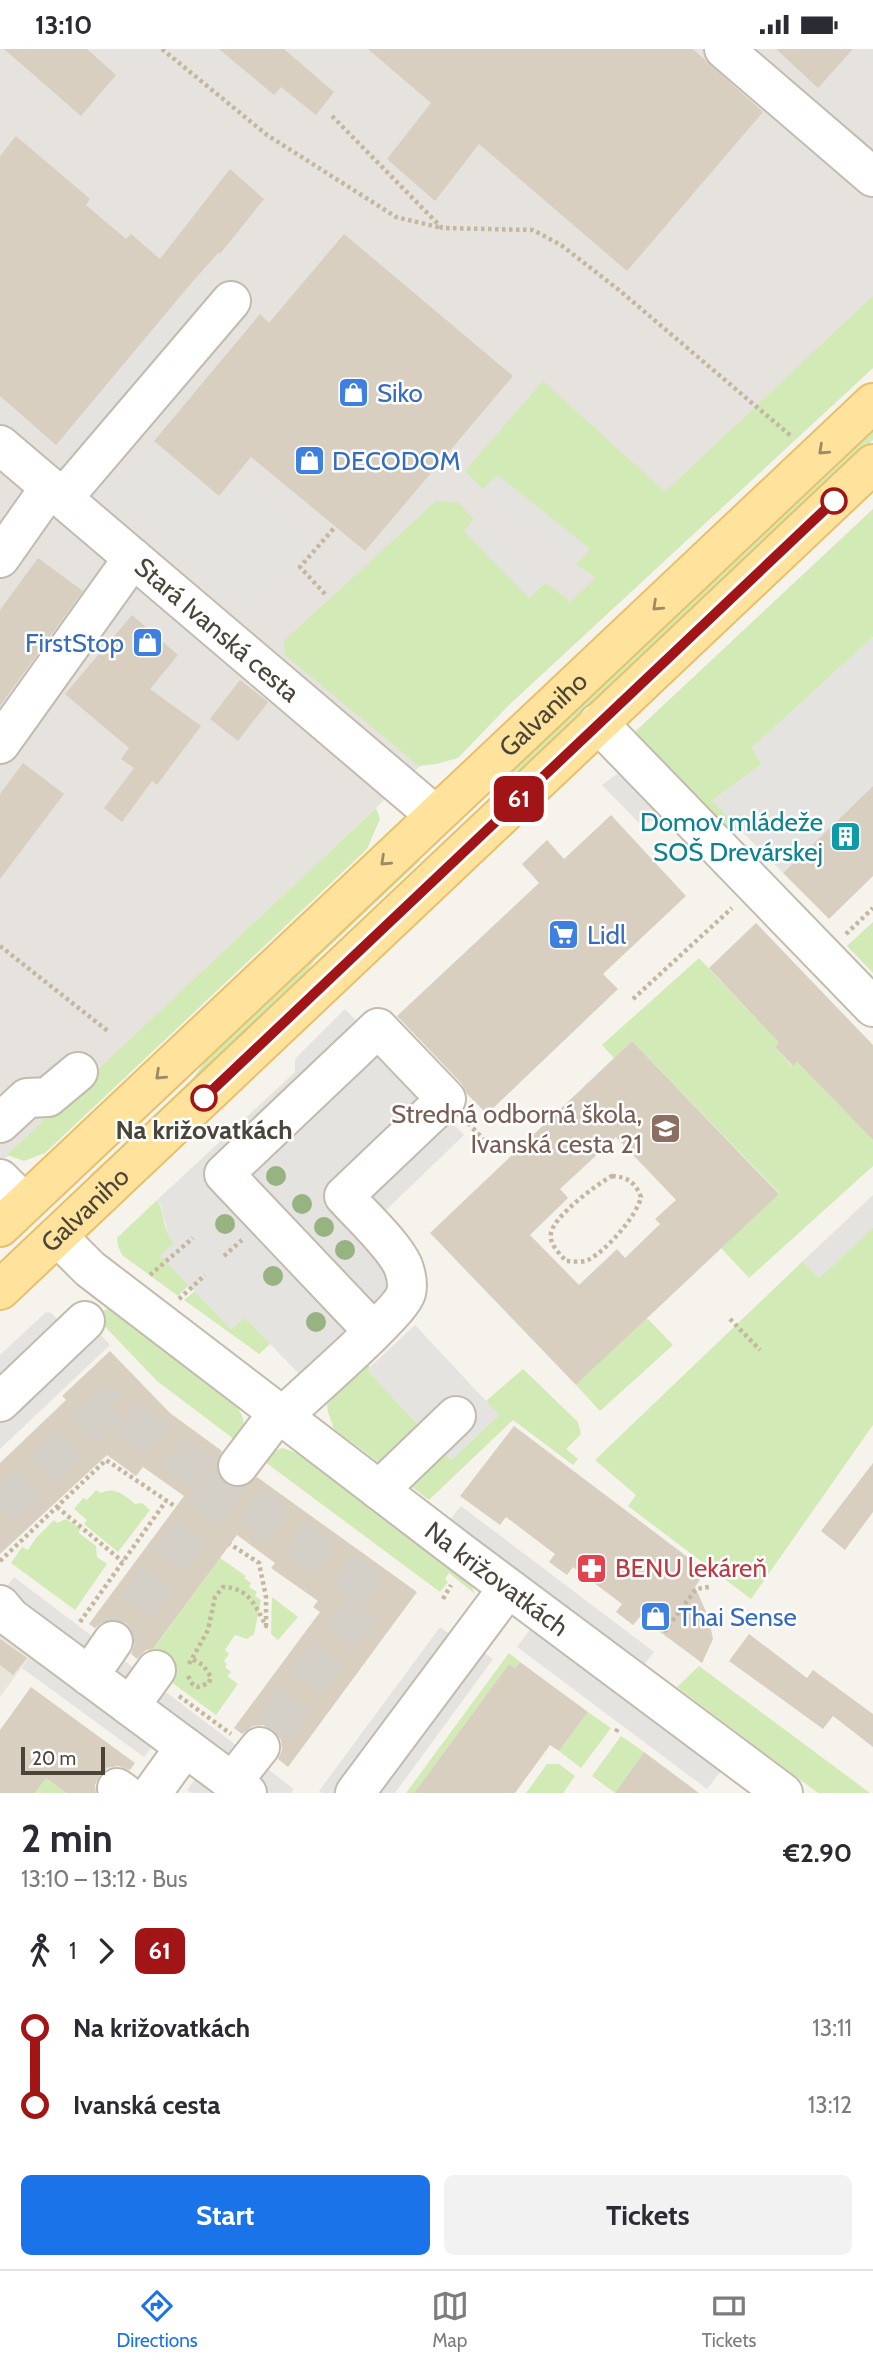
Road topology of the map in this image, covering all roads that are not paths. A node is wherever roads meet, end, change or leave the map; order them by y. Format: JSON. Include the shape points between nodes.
{"nodes":[{"id":1,"x":724,"y":49,"type":"edge"},
{"id":2,"x":873,"y":177,"type":"edge"},
{"id":3,"x":231,"y":301,"type":"dead end"},
{"id":4,"x":873,"y":403,"type":"edge"},
{"id":5,"x":0,"y":445,"type":"edge"},
{"id":6,"x":873,"y":464,"type":"edge"},
{"id":7,"x":56,"y":493,"type":"junction"},
{"id":8,"x":0,"y":558,"type":"edge"},
{"id":9,"x":133,"y":558,"type":"junction"},
{"id":10,"x":598,"y":723,"type":"junction"},
{"id":11,"x":0,"y":744,"type":"edge"},
{"id":12,"x":435,"y":815,"type":"junction"},
{"id":13,"x":471,"y":845,"type":"junction"},
{"id":14,"x":873,"y":1007,"type":"edge"},
{"id":15,"x":78,"y":1072,"type":"dead end"},
{"id":16,"x":0,"y":1123,"type":"edge"},
{"id":17,"x":8,"y":1203,"type":"edge"},
{"id":18,"x":57,"y":1236,"type":"junction"},
{"id":19,"x":0,"y":1290,"type":"edge"},
{"id":20,"x":85,"y":1321,"type":"dead end"},
{"id":21,"x":373,"y":1331,"type":"junction"},
{"id":22,"x":0,"y":1402,"type":"edge"},
{"id":23,"x":281,"y":1414,"type":"junction"},
{"id":24,"x":456,"y":1416,"type":"dead end"},
{"id":25,"x":238,"y":1466,"type":"tunnel mouth"},
{"id":26,"x":379,"y":1490,"type":"junction"},
{"id":27,"x":508,"y":1588,"type":"junction"},
{"id":28,"x":0,"y":1605,"type":"edge"},
{"id":29,"x":113,"y":1641,"type":"tunnel mouth"},
{"id":30,"x":89,"y":1676,"type":"junction"},
{"id":31,"x":164,"y":1681,"type":"road end"},
{"id":32,"x":130,"y":1706,"type":"junction"},
{"id":33,"x":248,"y":1742,"type":"tunnel mouth"},
{"id":34,"x":185,"y":1747,"type":"junction"},
{"id":35,"x":240,"y":1788,"type":"edge"},
{"id":36,"x":131,"y":1791,"type":"edge"},
{"id":37,"x":776,"y":1791,"type":"edge"},
{"id":38,"x":355,"y":1793,"type":"edge"}],
"edges":[{"from":1,"to":2,"type":"street"},
{"from":3,"to":7,"type":"street"},
{"from":4,"to":12,"type":"main road","name":"Galvaniho","one_way":true},
{"from":5,"to":7,"type":"street","name":"Stará Ivanská cesta"},
{"from":6,"to":10,"type":"main road","name":"Galvaniho"},
{"from":7,"to":8,"type":"street"},
{"from":7,"to":9,"type":"street","name":"Stará Ivanská cesta"},
{"from":9,"to":11,"type":"street"},
{"from":9,"to":12,"type":"street","name":"Stará Ivanská cesta"},
{"from":10,"to":13,"type":"main road","name":"Galvaniho"},
{"from":10,"to":14,"type":"street"},
{"from":12,"to":13,"type":"main road"},
{"from":12,"to":17,"type":"main road","name":"Galvaniho","one_way":true},
{"from":13,"to":18,"type":"main road","name":"Galvaniho"},
{"from":15,"to":16,"type":"street","via":[[48,1097],[27,1098]]},
{"from":17,"to":18,"type":"main road"},
{"from":18,"to":19,"type":"main road","name":"Galvaniho"},
{"from":18,"to":23,"type":"street","name":"Na križovatkách","via":[[90,1269]]},
{"from":20,"to":22,"type":"street"},
{"from":21,"to":21,"type":"street","via":[[224,1174],[378,1028],[446,1099],[344,1196],[403,1267],[405,1294]]},
{"from":21,"to":23,"type":"street"},
{"from":23,"to":25,"type":"street"},
{"from":23,"to":26,"type":"street","name":"Na križovatkách"},
{"from":24,"to":26,"type":"street"},
{"from":26,"to":27,"type":"street","name":"Na križovatkách"},
{"from":27,"to":37,"type":"street","name":"Na križovatkách"},
{"from":27,"to":38,"type":"street"},
{"from":28,"to":30,"type":"street"},
{"from":29,"to":30,"type":"street"},
{"from":30,"to":32,"type":"street"},
{"from":31,"to":32,"type":"street"},
{"from":32,"to":34,"type":"street"},
{"from":33,"to":35,"type":"street"},
{"from":34,"to":35,"type":"street"},
{"from":34,"to":36,"type":"street"}]}
